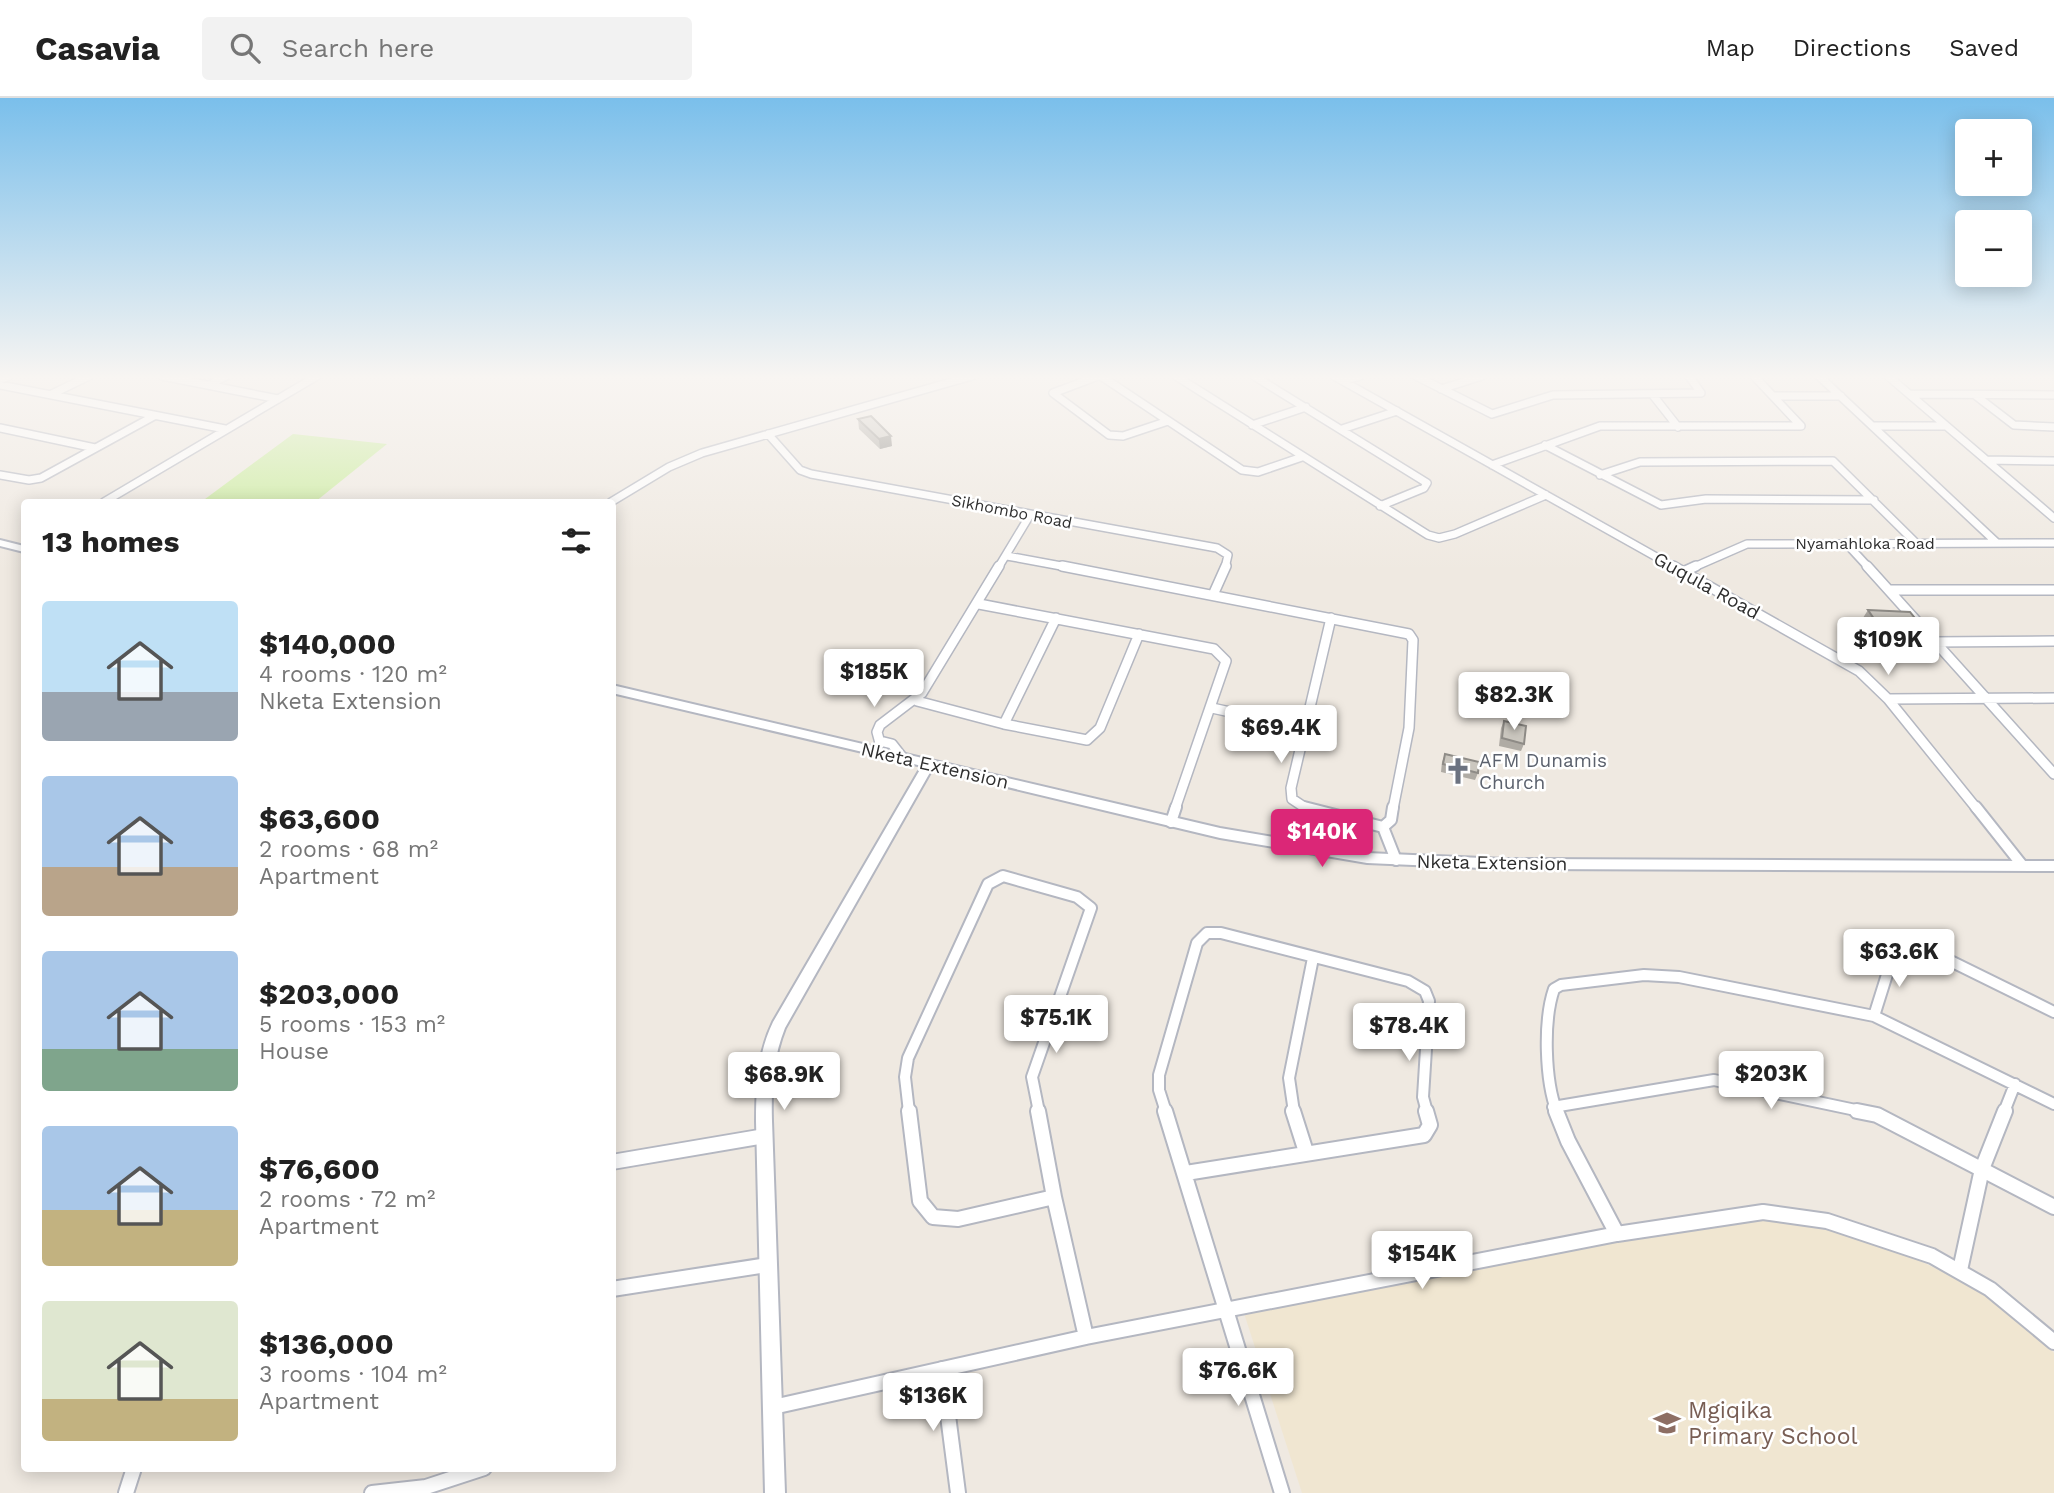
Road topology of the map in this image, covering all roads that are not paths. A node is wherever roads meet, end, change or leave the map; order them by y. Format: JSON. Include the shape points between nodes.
{"nodes":[{"id":1,"x":62,"y":441,"type":"edge"},
{"id":2,"x":108,"y":441,"type":"edge"},
{"id":3,"x":205,"y":441,"type":"edge"},
{"id":4,"x":745,"y":441,"type":"edge"},
{"id":5,"x":775,"y":441,"type":"edge"},
{"id":6,"x":1199,"y":441,"type":"edge"},
{"id":7,"x":1277,"y":441,"type":"edge"},
{"id":8,"x":1361,"y":441,"type":"edge"},
{"id":9,"x":1450,"y":441,"type":"edge"},
{"id":10,"x":1556,"y":441,"type":"edge"},
{"id":11,"x":1889,"y":441,"type":"edge"},
{"id":12,"x":1963,"y":441,"type":"edge"},
{"id":13,"x":1545,"y":445,"type":"junction"},
{"id":14,"x":95,"y":448,"type":"junction"},
{"id":15,"x":1302,"y":457,"type":"junction"},
{"id":16,"x":1986,"y":460,"type":"junction"},
{"id":17,"x":2054,"y":461,"type":"edge"},
{"id":18,"x":1492,"y":465,"type":"junction"},
{"id":19,"x":0,"y":475,"type":"edge"},
{"id":20,"x":1600,"y":475,"type":"junction"},
{"id":21,"x":1546,"y":495,"type":"junction"},
{"id":22,"x":109,"y":499,"type":"edge"},
{"id":23,"x":616,"y":499,"type":"edge"},
{"id":24,"x":1874,"y":500,"type":"junction"},
{"id":25,"x":1380,"y":506,"type":"junction"},
{"id":26,"x":1030,"y":515,"type":"junction"},
{"id":27,"x":2054,"y":518,"type":"edge"},
{"id":28,"x":1997,"y":542,"type":"junction"},
{"id":29,"x":0,"y":543,"type":"edge"},
{"id":30,"x":1846,"y":543,"type":"junction"},
{"id":31,"x":1916,"y":543,"type":"junction"},
{"id":32,"x":2054,"y":543,"type":"edge"},
{"id":33,"x":21,"y":548,"type":"edge"},
{"id":34,"x":1007,"y":556,"type":"junction"},
{"id":35,"x":1683,"y":572,"type":"junction"},
{"id":36,"x":1889,"y":590,"type":"junction"},
{"id":37,"x":2053,"y":591,"type":"edge"},
{"id":38,"x":1213,"y":595,"type":"junction"},
{"id":39,"x":979,"y":604,"type":"junction"},
{"id":40,"x":1056,"y":618,"type":"junction"},
{"id":41,"x":1331,"y":618,"type":"junction"},
{"id":42,"x":1139,"y":634,"type":"junction"},
{"id":43,"x":2054,"y":641,"type":"edge"},
{"id":44,"x":1933,"y":642,"type":"junction"},
{"id":45,"x":616,"y":690,"type":"edge"},
{"id":46,"x":1983,"y":698,"type":"junction"},
{"id":47,"x":2054,"y":698,"type":"edge"},
{"id":48,"x":1888,"y":699,"type":"junction"},
{"id":49,"x":917,"y":701,"type":"junction"},
{"id":50,"x":1212,"y":708,"type":"junction"},
{"id":51,"x":1004,"y":724,"type":"junction"},
{"id":52,"x":1304,"y":728,"type":"junction"},
{"id":53,"x":878,"y":746,"type":"junction"},
{"id":54,"x":2049,"y":762,"type":"edge"},
{"id":55,"x":929,"y":764,"type":"junction"},
{"id":56,"x":2054,"y":774,"type":"edge"},
{"id":57,"x":1171,"y":822,"type":"junction"},
{"id":58,"x":1383,"y":827,"type":"junction"},
{"id":59,"x":1396,"y":860,"type":"junction"},
{"id":60,"x":2022,"y":866,"type":"junction"},
{"id":61,"x":2054,"y":866,"type":"edge"},
{"id":62,"x":1313,"y":958,"type":"junction"},
{"id":63,"x":2054,"y":1012,"type":"edge"},
{"id":64,"x":1874,"y":1016,"type":"junction"},
{"id":65,"x":2015,"y":1084,"type":"junction"},
{"id":66,"x":2054,"y":1104,"type":"edge"},
{"id":67,"x":1553,"y":1107,"type":"junction"},
{"id":68,"x":765,"y":1136,"type":"junction"},
{"id":69,"x":1306,"y":1152,"type":"junction"},
{"id":70,"x":616,"y":1160,"type":"edge"},
{"id":71,"x":1982,"y":1169,"type":"junction"},
{"id":72,"x":1186,"y":1173,"type":"junction"},
{"id":73,"x":1054,"y":1197,"type":"junction"},
{"id":74,"x":2054,"y":1207,"type":"edge"},
{"id":75,"x":1617,"y":1234,"type":"junction"},
{"id":76,"x":767,"y":1265,"type":"junction"},
{"id":77,"x":1960,"y":1270,"type":"junction"},
{"id":78,"x":616,"y":1288,"type":"edge"},
{"id":79,"x":1228,"y":1312,"type":"junction"},
{"id":80,"x":1086,"y":1338,"type":"junction"},
{"id":81,"x":2054,"y":1342,"type":"edge"},
{"id":82,"x":942,"y":1369,"type":"junction"},
{"id":83,"x":773,"y":1407,"type":"junction"},
{"id":84,"x":133,"y":1472,"type":"edge"},
{"id":85,"x":472,"y":1472,"type":"edge"},
{"id":86,"x":126,"y":1493,"type":"edge"},
{"id":87,"x":372,"y":1493,"type":"edge"},
{"id":88,"x":775,"y":1493,"type":"edge"},
{"id":89,"x":958,"y":1493,"type":"edge"},
{"id":90,"x":1282,"y":1493,"type":"edge"}],
"edges":[{"from":1,"to":14,"type":"street"},
{"from":2,"to":14,"type":"street"},
{"from":3,"to":22,"type":"street"},
{"from":4,"to":23,"type":"street","via":[[676,463]]},
{"from":5,"to":26,"type":"street","name":"Sikhombo Road","via":[[804,472]]},
{"from":6,"to":15,"type":"street","via":[[1247,472]]},
{"from":7,"to":15,"type":"street"},
{"from":8,"to":25,"type":"street","via":[[1427,483]]},
{"from":9,"to":18,"type":"street","name":"Guqula Road"},
{"from":10,"to":13,"type":"street"},
{"from":11,"to":28,"type":"street"},
{"from":12,"to":16,"type":"street"},
{"from":13,"to":18,"type":"street"},
{"from":13,"to":20,"type":"street"},
{"from":14,"to":19,"type":"street","via":[[41,478]]},
{"from":15,"to":25,"type":"street"},
{"from":16,"to":17,"type":"street"},
{"from":16,"to":27,"type":"street"},
{"from":18,"to":21,"type":"street","name":"Guqula Road"},
{"from":20,"to":24,"type":"street","via":[[1666,506],[1706,499]]},
{"from":20,"to":24,"type":"street","via":[[1640,461],[1830,461],[1839,464]]},
{"from":21,"to":25,"type":"street","via":[[1439,538]]},
{"from":21,"to":35,"type":"street","name":"Guqula Road"},
{"from":24,"to":31,"type":"street"},
{"from":26,"to":34,"type":"street"},
{"from":26,"to":38,"type":"street","name":"Sikhombo Road","via":[[1222,551],[1229,560]]},
{"from":28,"to":31,"type":"street","name":"Nyamahloka Road"},
{"from":28,"to":32,"type":"street","name":"Nyamahloka Road"},
{"from":29,"to":33,"type":"street"},
{"from":30,"to":31,"type":"street","name":"Nyamahloka Road"},
{"from":30,"to":35,"type":"street","name":"Nyamahloka Road","via":[[1747,544]]},
{"from":30,"to":36,"type":"street"},
{"from":34,"to":38,"type":"street"},
{"from":34,"to":39,"type":"street"},
{"from":35,"to":48,"type":"street","name":"Guqula Road","via":[[1851,666]]},
{"from":36,"to":37,"type":"street"},
{"from":36,"to":44,"type":"street"},
{"from":38,"to":41,"type":"street"},
{"from":39,"to":40,"type":"street"},
{"from":39,"to":49,"type":"street"},
{"from":40,"to":42,"type":"street"},
{"from":40,"to":51,"type":"street"},
{"from":41,"to":52,"type":"street"},
{"from":41,"to":58,"type":"street","via":[[1402,630],[1413,640],[1409,728],[1391,820]]},
{"from":42,"to":50,"type":"street","via":[[1214,649],[1223,655],[1226,661]]},
{"from":42,"to":51,"type":"street","via":[[1095,736],[1079,740]]},
{"from":43,"to":44,"type":"street"},
{"from":44,"to":46,"type":"street"},
{"from":45,"to":53,"type":"street","name":"Nketa Extension"},
{"from":46,"to":47,"type":"street"},
{"from":46,"to":48,"type":"street"},
{"from":46,"to":54,"type":"street"},
{"from":48,"to":60,"type":"street","name":"Guqula Road"},
{"from":49,"to":51,"type":"street"},
{"from":49,"to":53,"type":"street","via":[[884,720],[878,730]]},
{"from":50,"to":52,"type":"street"},
{"from":50,"to":57,"type":"street"},
{"from":52,"to":58,"type":"street","via":[[1291,788],[1295,803]]},
{"from":53,"to":55,"type":"street","name":"Nketa Extension"},
{"from":54,"to":56,"type":"street"},
{"from":55,"to":57,"type":"street","name":"Nketa Extension"},
{"from":55,"to":68,"type":"street","via":[[778,1026],[766,1066]]},
{"from":57,"to":59,"type":"street","name":"Nketa Extension","via":[[1289,847]]},
{"from":58,"to":59,"type":"street"},
{"from":59,"to":60,"type":"street","name":"Nketa Extension"},
{"from":60,"to":61,"type":"street","name":"Nketa Extension"},
{"from":62,"to":69,"type":"street","via":[[1289,1078],[1291,1104]]},
{"from":62,"to":69,"type":"street","via":[[1408,981],[1425,991],[1429,1001],[1423,1097],[1430,1125],[1429,1131],[1418,1137]]},
{"from":62,"to":72,"type":"street","via":[[1216,932],[1200,939],[1159,1082]]},
{"from":63,"to":64,"type":"street","via":[[1904,942],[1895,949]]},
{"from":64,"to":65,"type":"street"},
{"from":64,"to":67,"type":"street","via":[[1701,979],[1644,975],[1560,985],[1548,1007]]},
{"from":65,"to":66,"type":"street"},
{"from":65,"to":71,"type":"street"},
{"from":67,"to":71,"type":"street","via":[[1714,1080],[1877,1115]]},
{"from":67,"to":75,"type":"street"},
{"from":68,"to":70,"type":"street"},
{"from":68,"to":76,"type":"street"},
{"from":69,"to":72,"type":"street"},
{"from":71,"to":74,"type":"street"},
{"from":71,"to":77,"type":"street"},
{"from":72,"to":79,"type":"street"},
{"from":73,"to":73,"type":"street","via":[[1032,1077],[1091,908],[1077,897],[1003,876],[988,884],[908,1058],[905,1077],[920,1201],[933,1217],[958,1219]]},
{"from":73,"to":80,"type":"street"},
{"from":75,"to":77,"type":"street","via":[[1763,1212],[1863,1230]]},
{"from":75,"to":79,"type":"street"},
{"from":76,"to":78,"type":"street"},
{"from":76,"to":83,"type":"street"},
{"from":77,"to":81,"type":"street","via":[[2000,1296]]},
{"from":79,"to":80,"type":"street"},
{"from":79,"to":90,"type":"street"},
{"from":80,"to":82,"type":"street"},
{"from":82,"to":83,"type":"street"},
{"from":82,"to":89,"type":"street"},
{"from":83,"to":88,"type":"street"},
{"from":84,"to":86,"type":"street"},
{"from":85,"to":87,"type":"street","via":[[426,1487]]}]}
